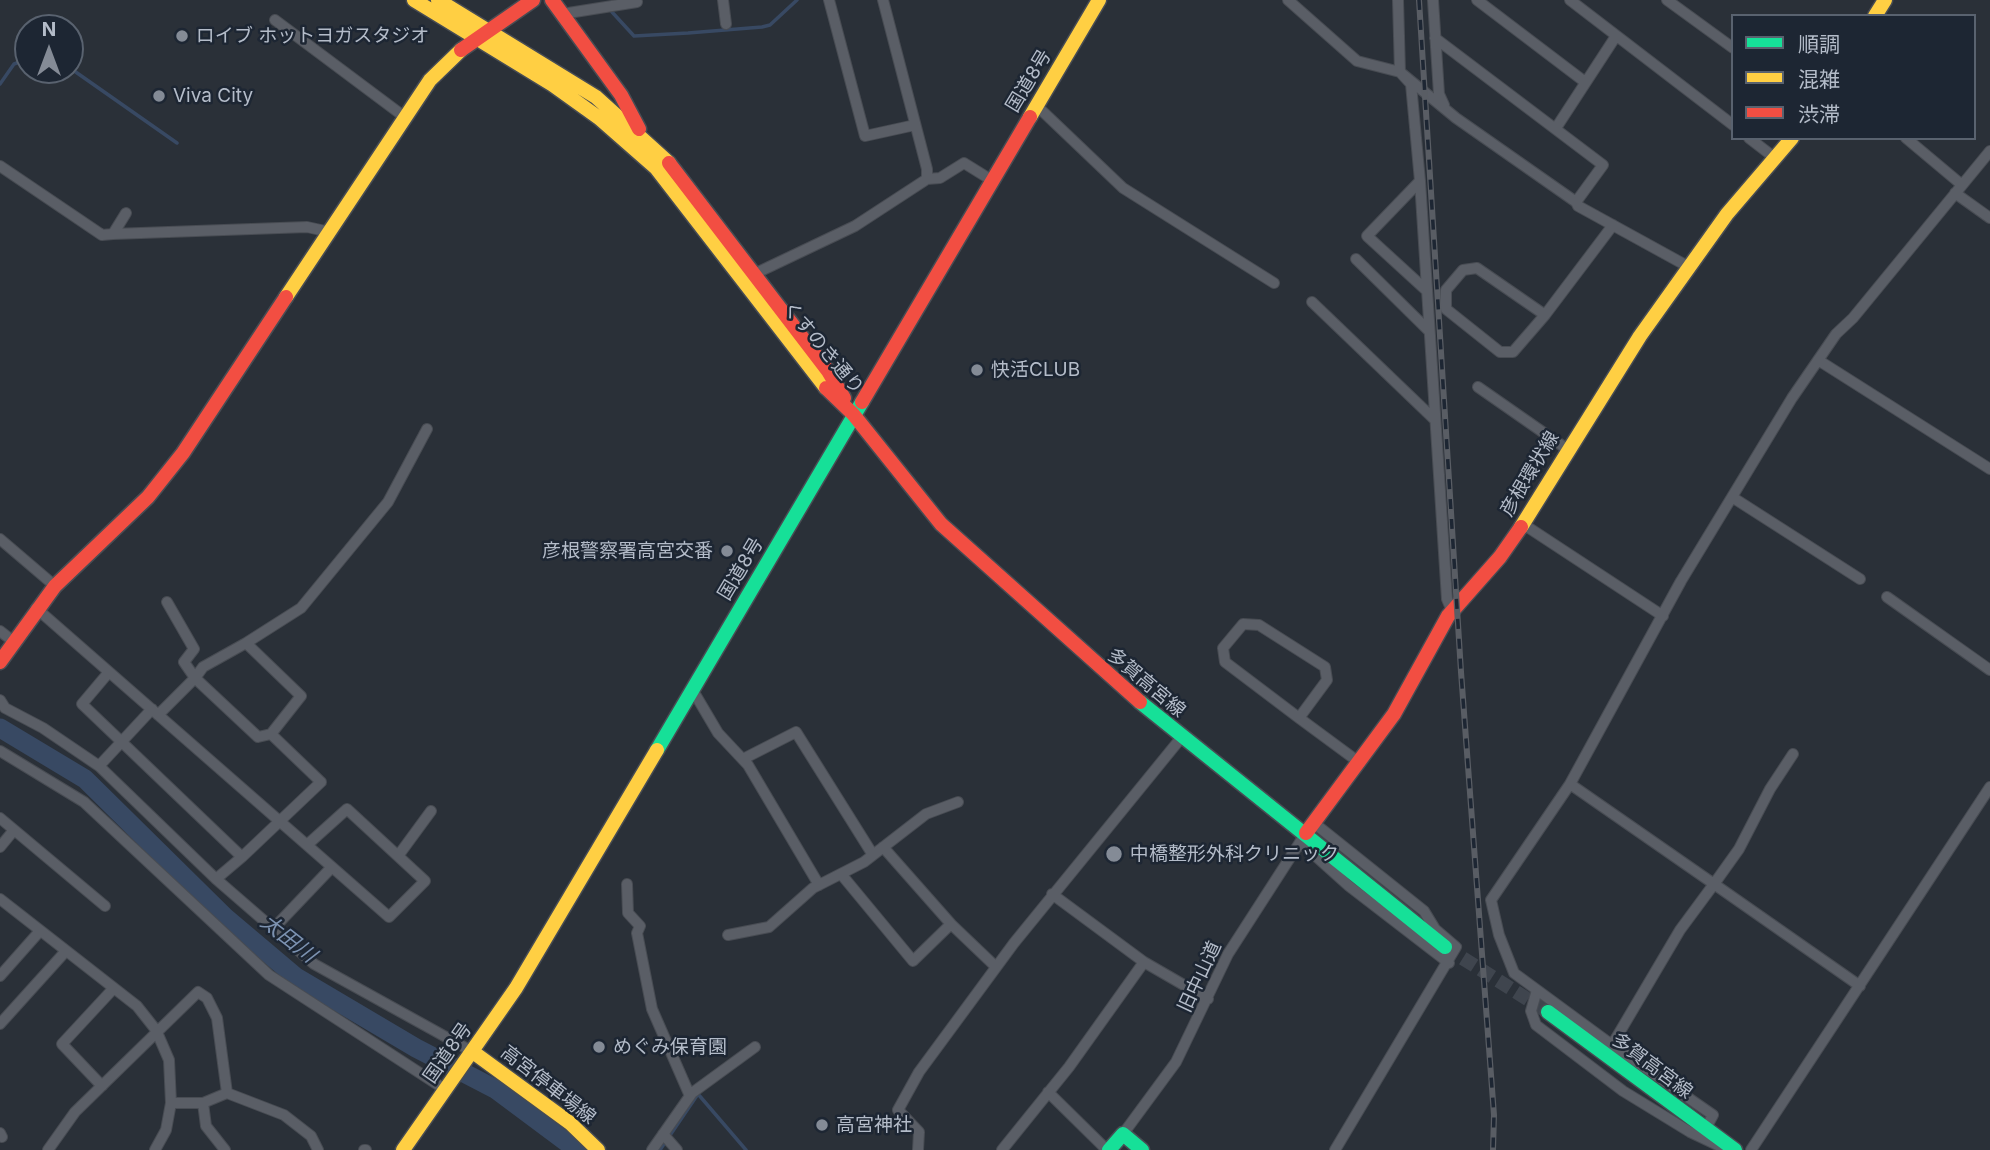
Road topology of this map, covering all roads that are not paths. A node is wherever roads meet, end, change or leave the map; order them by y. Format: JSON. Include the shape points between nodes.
{"nodes":[{"id":1,"x":415,"y":0,"type":"edge"},
{"id":2,"x":438,"y":0,"type":"edge"},
{"id":3,"x":533,"y":0,"type":"edge"},
{"id":4,"x":552,"y":0,"type":"edge"},
{"id":5,"x":648,"y":0,"type":"edge"},
{"id":6,"x":723,"y":0,"type":"edge"},
{"id":7,"x":829,"y":0,"type":"edge"},
{"id":8,"x":883,"y":0,"type":"edge"},
{"id":9,"x":1099,"y":0,"type":"edge"},
{"id":10,"x":1287,"y":0,"type":"edge"},
{"id":11,"x":1398,"y":0,"type":"edge"},
{"id":12,"x":1433,"y":0,"type":"edge"},
{"id":13,"x":1478,"y":0,"type":"edge"},
{"id":14,"x":1570,"y":0,"type":"edge"},
{"id":15,"x":1667,"y":0,"type":"edge"},
{"id":16,"x":636,"y":1,"type":"edge"},
{"id":17,"x":562,"y":13,"type":"junction"},
{"id":18,"x":275,"y":20,"type":"dead end"},
{"id":19,"x":726,"y":24,"type":"dead end"},
{"id":20,"x":491,"y":32,"type":"junction"},
{"id":21,"x":1616,"y":36,"type":"junction"},
{"id":22,"x":1435,"y":37,"type":"junction"},
{"id":23,"x":477,"y":39,"type":"junction"},
{"id":24,"x":1731,"y":47,"type":"edge"},
{"id":25,"x":1400,"y":72,"type":"junction"},
{"id":26,"x":1585,"y":82,"type":"junction"},
{"id":27,"x":1037,"y":106,"type":"junction"},
{"id":28,"x":1444,"y":106,"type":"junction"},
{"id":29,"x":406,"y":118,"type":"junction"},
{"id":30,"x":1731,"y":123,"type":"edge"},
{"id":31,"x":915,"y":125,"type":"junction"},
{"id":32,"x":1556,"y":128,"type":"junction"},
{"id":33,"x":643,"y":136,"type":"junction"},
{"id":34,"x":1752,"y":140,"type":"edge"},
{"id":35,"x":1790,"y":140,"type":"edge"},
{"id":36,"x":1908,"y":140,"type":"edge"},
{"id":37,"x":1990,"y":151,"type":"edge"},
{"id":38,"x":1776,"y":158,"type":"junction"},
{"id":39,"x":0,"y":166,"type":"edge"},
{"id":40,"x":927,"y":179,"type":"junction"},
{"id":41,"x":993,"y":181,"type":"junction"},
{"id":42,"x":1420,"y":181,"type":"junction"},
{"id":43,"x":1959,"y":189,"type":"junction"},
{"id":44,"x":1576,"y":202,"type":"junction"},
{"id":45,"x":126,"y":213,"type":"dead end"},
{"id":46,"x":1990,"y":218,"type":"edge"},
{"id":47,"x":1613,"y":225,"type":"junction"},
{"id":48,"x":330,"y":232,"type":"junction"},
{"id":49,"x":113,"y":234,"type":"junction"},
{"id":50,"x":1356,"y":259,"type":"dead end"},
{"id":51,"x":1689,"y":267,"type":"junction"},
{"id":52,"x":750,"y":276,"type":"junction"},
{"id":53,"x":1274,"y":283,"type":"dead end"},
{"id":54,"x":1426,"y":290,"type":"junction"},
{"id":55,"x":1312,"y":302,"type":"dead end"},
{"id":56,"x":1545,"y":315,"type":"junction"},
{"id":57,"x":1428,"y":330,"type":"junction"},
{"id":58,"x":1818,"y":360,"type":"junction"},
{"id":59,"x":1478,"y":387,"type":"dead end"},
{"id":60,"x":853,"y":414,"type":"junction"},
{"id":61,"x":1435,"y":419,"type":"junction"},
{"id":62,"x":427,"y":429,"type":"dead end"},
{"id":63,"x":1567,"y":449,"type":"junction"},
{"id":64,"x":1990,"y":469,"type":"edge"},
{"id":65,"x":1732,"y":496,"type":"junction"},
{"id":66,"x":1523,"y":524,"type":"junction"},
{"id":67,"x":0,"y":539,"type":"edge"},
{"id":68,"x":1860,"y":579,"type":"dead end"},
{"id":69,"x":55,"y":586,"type":"junction"},
{"id":70,"x":1887,"y":597,"type":"dead end"},
{"id":71,"x":167,"y":602,"type":"dead end"},
{"id":72,"x":36,"y":608,"type":"junction"},
{"id":73,"x":1452,"y":611,"type":"junction"},
{"id":74,"x":1662,"y":616,"type":"junction"},
{"id":75,"x":0,"y":631,"type":"edge"},
{"id":76,"x":14,"y":642,"type":"junction"},
{"id":77,"x":246,"y":643,"type":"junction"},
{"id":78,"x":0,"y":663,"type":"edge"},
{"id":79,"x":1990,"y":670,"type":"edge"},
{"id":80,"x":109,"y":672,"type":"junction"},
{"id":81,"x":195,"y":678,"type":"junction"},
{"id":82,"x":692,"y":689,"type":"junction"},
{"id":83,"x":0,"y":700,"type":"edge"},
{"id":84,"x":155,"y":712,"type":"junction"},
{"id":85,"x":1299,"y":718,"type":"junction"},
{"id":86,"x":271,"y":734,"type":"junction"},
{"id":87,"x":1181,"y":738,"type":"junction"},
{"id":88,"x":121,"y":743,"type":"junction"},
{"id":89,"x":0,"y":751,"type":"edge"},
{"id":90,"x":1793,"y":754,"type":"dead end"},
{"id":91,"x":743,"y":759,"type":"junction"},
{"id":92,"x":1360,"y":763,"type":"junction"},
{"id":93,"x":99,"y":766,"type":"junction"},
{"id":94,"x":1570,"y":784,"type":"junction"},
{"id":95,"x":1990,"y":787,"type":"edge"},
{"id":96,"x":958,"y":802,"type":"dead end"},
{"id":97,"x":431,"y":811,"type":"dead end"},
{"id":98,"x":0,"y":818,"type":"edge"},
{"id":99,"x":278,"y":820,"type":"junction"},
{"id":100,"x":14,"y":830,"type":"junction"},
{"id":101,"x":1306,"y":832,"type":"junction"},
{"id":102,"x":307,"y":845,"type":"junction"},
{"id":103,"x":0,"y":847,"type":"edge"},
{"id":104,"x":883,"y":847,"type":"junction"},
{"id":105,"x":873,"y":855,"type":"junction"},
{"id":106,"x":398,"y":856,"type":"junction"},
{"id":107,"x":242,"y":857,"type":"junction"},
{"id":108,"x":331,"y":867,"type":"junction"},
{"id":109,"x":841,"y":874,"type":"junction"},
{"id":110,"x":216,"y":878,"type":"junction"},
{"id":111,"x":627,"y":884,"type":"dead end"},
{"id":112,"x":1714,"y":884,"type":"junction"},
{"id":113,"x":819,"y":885,"type":"junction"},
{"id":114,"x":1052,"y":894,"type":"junction"},
{"id":115,"x":0,"y":899,"type":"edge"},
{"id":116,"x":104,"y":906,"type":"dead end"},
{"id":117,"x":951,"y":924,"type":"junction"},
{"id":118,"x":272,"y":930,"type":"junction"},
{"id":119,"x":39,"y":932,"type":"junction"},
{"id":120,"x":728,"y":936,"type":"dead end"},
{"id":121,"x":1445,"y":947,"type":"tunnel mouth"},
{"id":122,"x":65,"y":952,"type":"junction"},
{"id":123,"x":1144,"y":962,"type":"junction"},
{"id":124,"x":1449,"y":963,"type":"junction"},
{"id":125,"x":996,"y":967,"type":"junction"},
{"id":126,"x":0,"y":976,"type":"edge"},
{"id":127,"x":1860,"y":986,"type":"junction"},
{"id":128,"x":113,"y":989,"type":"junction"},
{"id":129,"x":1537,"y":990,"type":"junction"},
{"id":130,"x":1208,"y":999,"type":"junction"},
{"id":131,"x":1548,"y":1012,"type":"tunnel mouth"},
{"id":132,"x":0,"y":1024,"type":"edge"},
{"id":133,"x":156,"y":1030,"type":"junction"},
{"id":134,"x":1612,"y":1045,"type":"junction"},
{"id":135,"x":755,"y":1047,"type":"dead end"},
{"id":136,"x":470,"y":1055,"type":"junction"},
{"id":137,"x":102,"y":1086,"type":"junction"},
{"id":138,"x":448,"y":1088,"type":"junction"},
{"id":139,"x":1048,"y":1092,"type":"junction"},
{"id":140,"x":228,"y":1093,"type":"junction"},
{"id":141,"x":690,"y":1096,"type":"junction"},
{"id":142,"x":171,"y":1103,"type":"junction"},
{"id":143,"x":203,"y":1103,"type":"junction"},
{"id":144,"x":1705,"y":1130,"type":"junction"},
{"id":145,"x":1123,"y":1134,"type":"junction"},
{"id":146,"x":663,"y":1135,"type":"junction"},
{"id":147,"x":675,"y":1147,"type":"edge"},
{"id":148,"x":48,"y":1150,"type":"edge"},
{"id":149,"x":155,"y":1150,"type":"edge"},
{"id":150,"x":225,"y":1150,"type":"edge"},
{"id":151,"x":318,"y":1150,"type":"edge"},
{"id":152,"x":403,"y":1150,"type":"edge"},
{"id":153,"x":598,"y":1150,"type":"edge"},
{"id":154,"x":652,"y":1150,"type":"edge"},
{"id":155,"x":918,"y":1150,"type":"edge"},
{"id":156,"x":1002,"y":1150,"type":"edge"},
{"id":157,"x":1108,"y":1150,"type":"edge"},
{"id":158,"x":1142,"y":1150,"type":"edge"},
{"id":159,"x":1335,"y":1150,"type":"edge"},
{"id":160,"x":1728,"y":1150,"type":"edge"},
{"id":161,"x":1735,"y":1150,"type":"edge"},
{"id":162,"x":1751,"y":1150,"type":"edge"}],
"edges":[{"from":1,"to":23,"type":"main road","name":"くすのき通り"},
{"from":2,"to":20,"type":"main road","name":"くすのき通り"},
{"from":3,"to":20,"type":"main road"},
{"from":4,"to":17,"type":"main road"},
{"from":5,"to":16,"type":"street"},
{"from":6,"to":19,"type":"street"},
{"from":7,"to":31,"type":"street","via":[[865,136]]},
{"from":8,"to":31,"type":"street"},
{"from":9,"to":27,"type":"main road","name":"国道8号"},
{"from":10,"to":25,"type":"street","via":[[1357,61]]},
{"from":11,"to":25,"type":"street"},
{"from":12,"to":22,"type":"street"},
{"from":13,"to":26,"type":"street"},
{"from":14,"to":21,"type":"street"},
{"from":15,"to":24,"type":"street"},
{"from":16,"to":17,"type":"street"},
{"from":17,"to":33,"type":"main road","via":[[621,95]]},
{"from":18,"to":29,"type":"street"},
{"from":20,"to":23,"type":"main road"},
{"from":20,"to":33,"type":"main road","name":"くすのき通り","via":[[596,97]]},
{"from":21,"to":26,"type":"street"},
{"from":21,"to":30,"type":"street"},
{"from":22,"to":28,"type":"street"},
{"from":22,"to":32,"type":"street"},
{"from":23,"to":29,"type":"main road","via":[[430,80]]},
{"from":23,"to":52,"type":"main road","name":"くすのき通り","via":[[553,85],[629,142]]},
{"from":25,"to":28,"type":"street"},
{"from":25,"to":42,"type":"street","via":[[1411,84]]},
{"from":26,"to":32,"type":"street"},
{"from":27,"to":41,"type":"main road","name":"国道8号"},
{"from":27,"to":53,"type":"street","via":[[1123,188]]},
{"from":28,"to":44,"type":"street"},
{"from":29,"to":48,"type":"main road"},
{"from":31,"to":40,"type":"street"},
{"from":32,"to":44,"type":"street","via":[[1603,164]]},
{"from":33,"to":52,"type":"main road","name":"くすのき通り","via":[[677,170]]},
{"from":34,"to":38,"type":"street"},
{"from":35,"to":38,"type":"main road","name":"彦根環状線"},
{"from":36,"to":43,"type":"street"},
{"from":37,"to":43,"type":"street"},
{"from":38,"to":51,"type":"main road","name":"彦根環状線"},
{"from":39,"to":49,"type":"street","via":[[102,235]]},
{"from":40,"to":41,"type":"street","via":[[940,178],[964,163]]},
{"from":40,"to":52,"type":"street","via":[[855,226]]},
{"from":41,"to":60,"type":"main road","name":"国道8号"},
{"from":42,"to":54,"type":"street"},
{"from":42,"to":54,"type":"street","via":[[1367,236]]},
{"from":43,"to":46,"type":"street"},
{"from":43,"to":58,"type":"street"},
{"from":44,"to":47,"type":"street"},
{"from":45,"to":49,"type":"street"},
{"from":47,"to":51,"type":"street"},
{"from":47,"to":56,"type":"street"},
{"from":48,"to":49,"type":"street","via":[[307,227]]},
{"from":48,"to":69,"type":"main road","via":[[160,484]]},
{"from":50,"to":57,"type":"street"},
{"from":51,"to":63,"type":"main road","name":"彦根環状線"},
{"from":52,"to":60,"type":"main road","name":"くすのき通り","via":[[818,380]]},
{"from":54,"to":57,"type":"street"},
{"from":55,"to":61,"type":"street"},
{"from":56,"to":56,"type":"street","via":[[1513,352],[1500,352],[1446,309],[1446,290],[1463,270],[1477,268]]},
{"from":57,"to":61,"type":"street"},
{"from":58,"to":64,"type":"street"},
{"from":58,"to":65,"type":"street"},
{"from":59,"to":63,"type":"street"},
{"from":60,"to":82,"type":"main road","name":"国道8号"},
{"from":60,"to":87,"type":"main road","name":"多賀高宮線","via":[[941,524],[1029,608]]},
{"from":61,"to":73,"type":"street","via":[[1447,599]]},
{"from":62,"to":77,"type":"street","via":[[388,502],[301,608]]},
{"from":63,"to":66,"type":"main road","name":"彦根環状線"},
{"from":65,"to":68,"type":"street"},
{"from":65,"to":74,"type":"street"},
{"from":66,"to":73,"type":"main road","name":"彦根環状線"},
{"from":66,"to":74,"type":"street"},
{"from":67,"to":69,"type":"street"},
{"from":69,"to":72,"type":"main road"},
{"from":70,"to":79,"type":"street"},
{"from":71,"to":81,"type":"street","via":[[194,649],[184,662]]},
{"from":72,"to":76,"type":"main road"},
{"from":72,"to":80,"type":"street"},
{"from":73,"to":92,"type":"main road","name":"彦根環状線","via":[[1394,714]]},
{"from":74,"to":94,"type":"street"},
{"from":75,"to":76,"type":"street"},
{"from":76,"to":78,"type":"main road"},
{"from":77,"to":81,"type":"street","via":[[203,667]]},
{"from":77,"to":86,"type":"street","via":[[301,696]]},
{"from":80,"to":84,"type":"street"},
{"from":80,"to":88,"type":"street","via":[[82,704]]},
{"from":81,"to":84,"type":"street"},
{"from":81,"to":86,"type":"street","via":[[258,737]]},
{"from":82,"to":91,"type":"street","via":[[718,733]]},
{"from":82,"to":136,"type":"main road","name":"国道8号","via":[[523,976]]},
{"from":83,"to":93,"type":"street","via":[[5,708],[43,727]]},
{"from":84,"to":88,"type":"street"},
{"from":84,"to":99,"type":"street"},
{"from":85,"to":85,"type":"street","via":[[1225,662],[1223,648],[1242,624],[1259,625],[1325,667],[1327,680]]},
{"from":85,"to":92,"type":"street"},
{"from":86,"to":99,"type":"street","via":[[321,782]]},
{"from":87,"to":101,"type":"main road","name":"多賀高宮線"},
{"from":87,"to":114,"type":"street"},
{"from":88,"to":93,"type":"street"},
{"from":88,"to":107,"type":"street"},
{"from":89,"to":138,"type":"street","via":[[84,802],[269,975]]},
{"from":90,"to":112,"type":"street"},
{"from":91,"to":105,"type":"street","via":[[796,732]]},
{"from":91,"to":113,"type":"street"},
{"from":92,"to":101,"type":"main road","name":"彦根環状線"},
{"from":93,"to":110,"type":"street"},
{"from":94,"to":112,"type":"street"},
{"from":94,"to":129,"type":"street","via":[[1492,900],[1509,965]]},
{"from":95,"to":127,"type":"street"},
{"from":96,"to":104,"type":"street","via":[[926,814]]},
{"from":97,"to":106,"type":"street"},
{"from":98,"to":100,"type":"street"},
{"from":99,"to":102,"type":"street"},
{"from":99,"to":107,"type":"street"},
{"from":100,"to":103,"type":"street"},
{"from":100,"to":116,"type":"street"},
{"from":101,"to":121,"type":"main road","name":"多賀高宮線"},
{"from":101,"to":124,"type":"street","via":[[1349,886]]},
{"from":101,"to":124,"type":"street","via":[[1424,911],[1435,929],[1456,947]]},
{"from":101,"to":130,"type":"street","name":"旧中山道","via":[[1241,932]]},
{"from":102,"to":106,"type":"street","via":[[347,808]]},
{"from":102,"to":108,"type":"street"},
{"from":104,"to":105,"type":"street"},
{"from":104,"to":117,"type":"street"},
{"from":105,"to":109,"type":"street"},
{"from":106,"to":108,"type":"street","via":[[425,881],[389,917]]},
{"from":107,"to":110,"type":"street"},
{"from":108,"to":118,"type":"street"},
{"from":109,"to":113,"type":"street"},
{"from":109,"to":117,"type":"street","via":[[913,961]]},
{"from":110,"to":118,"type":"street"},
{"from":111,"to":141,"type":"street","via":[[628,913],[640,926],[637,933],[652,1009]]},
{"from":112,"to":127,"type":"street"},
{"from":112,"to":134,"type":"street","via":[[1680,930]]},
{"from":113,"to":120,"type":"street","via":[[769,927]]},
{"from":114,"to":123,"type":"street"},
{"from":114,"to":125,"type":"street"},
{"from":115,"to":119,"type":"street"},
{"from":117,"to":125,"type":"street"},
{"from":118,"to":136,"type":"street","via":[[314,964]]},
{"from":119,"to":122,"type":"street"},
{"from":119,"to":126,"type":"street"},
{"from":122,"to":128,"type":"street"},
{"from":122,"to":132,"type":"street"},
{"from":123,"to":130,"type":"street"},
{"from":123,"to":139,"type":"street"},
{"from":124,"to":159,"type":"street"},
{"from":125,"to":155,"type":"street","via":[[919,1072],[898,1110],[919,1132]]},
{"from":127,"to":162,"type":"street"},
{"from":128,"to":133,"type":"street","via":[[137,1006]]},
{"from":128,"to":137,"type":"street","via":[[62,1044]]},
{"from":129,"to":134,"type":"street"},
{"from":129,"to":160,"type":"street","via":[[1531,1011],[1536,1025],[1623,1091]]},
{"from":130,"to":145,"type":"street","name":"旧中山道","via":[[1176,1062]]},
{"from":131,"to":144,"type":"main road","name":"多賀高宮線"},
{"from":133,"to":137,"type":"street"},
{"from":133,"to":140,"type":"street","via":[[198,992],[207,998],[217,1018]]},
{"from":133,"to":142,"type":"street","via":[[169,1060]]},
{"from":134,"to":144,"type":"street","via":[[1713,1115]]},
{"from":135,"to":141,"type":"street"},
{"from":136,"to":138,"type":"main road","name":"国道8号"},
{"from":136,"to":153,"type":"main road","name":"高宮停車場線","via":[[570,1123]]},
{"from":137,"to":148,"type":"street","via":[[75,1112]]},
{"from":138,"to":152,"type":"main road","name":"国道8号"},
{"from":139,"to":156,"type":"street"},
{"from":139,"to":157,"type":"street"},
{"from":140,"to":143,"type":"street"},
{"from":140,"to":151,"type":"street","via":[[284,1115],[311,1136]]},
{"from":141,"to":146,"type":"street"},
{"from":142,"to":143,"type":"street"},
{"from":142,"to":149,"type":"street","via":[[166,1130]]},
{"from":143,"to":150,"type":"street","via":[[206,1126]]},
{"from":144,"to":161,"type":"main road","name":"多賀高宮線"},
{"from":145,"to":157,"type":"main road"},
{"from":145,"to":158,"type":"main road"},
{"from":146,"to":147,"type":"street"},
{"from":146,"to":154,"type":"street"}]}
